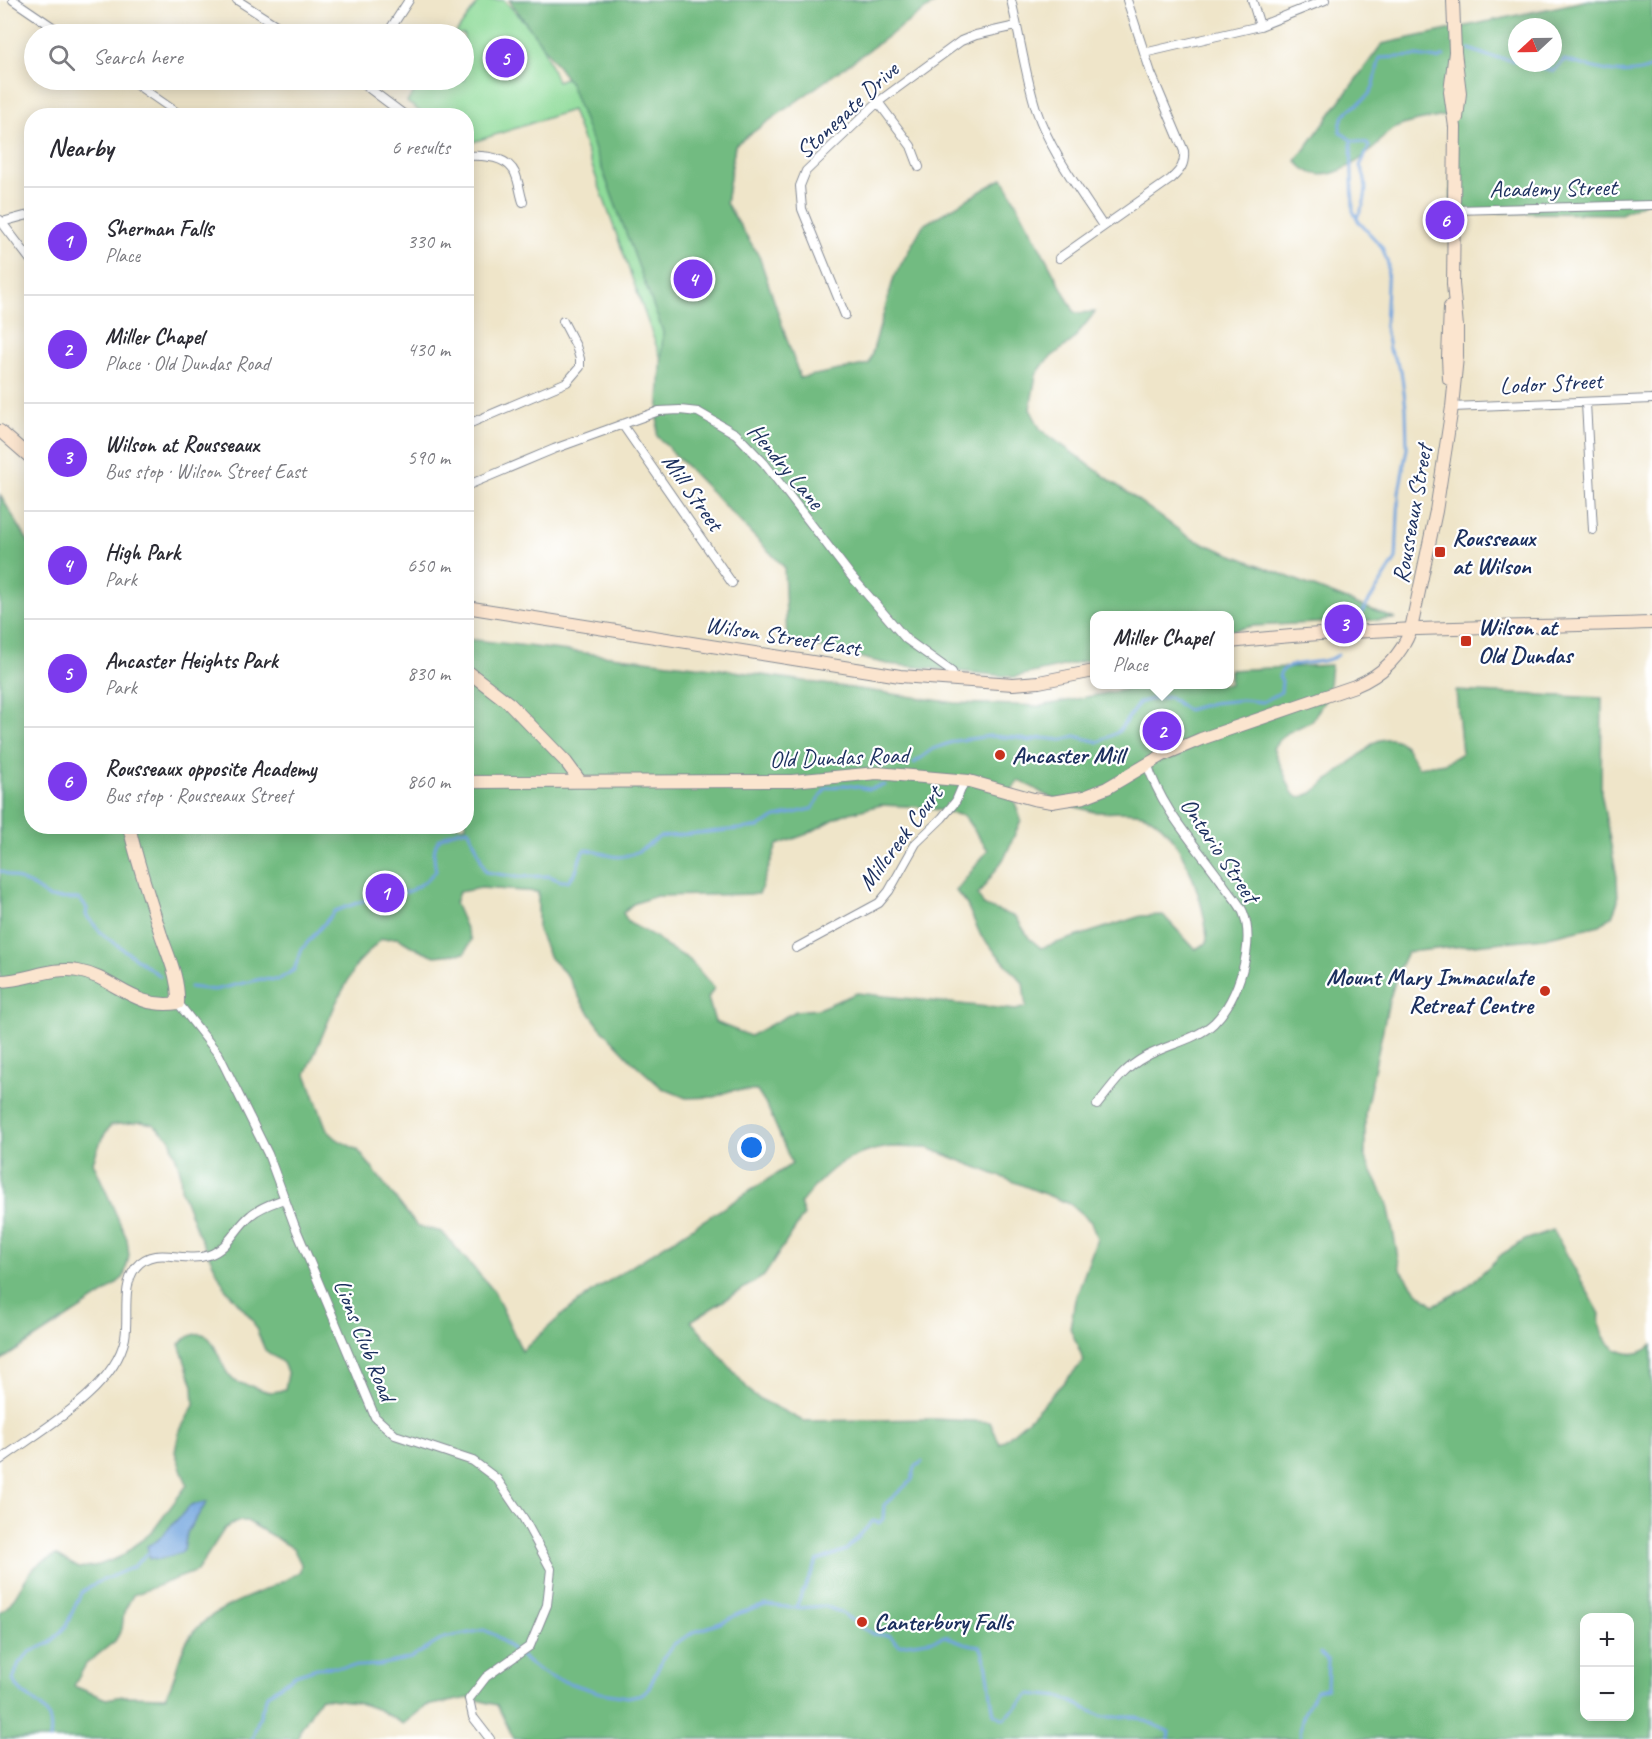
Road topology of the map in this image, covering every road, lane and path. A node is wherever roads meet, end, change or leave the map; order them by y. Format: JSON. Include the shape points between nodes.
{"nodes":[{"id":1,"x":13,"y":0,"type":"edge"},
{"id":2,"x":237,"y":0,"type":"edge"},
{"id":3,"x":409,"y":0,"type":"edge"},
{"id":4,"x":1011,"y":0,"type":"edge"},
{"id":5,"x":1127,"y":0,"type":"edge"},
{"id":6,"x":1252,"y":0,"type":"edge"},
{"id":7,"x":1325,"y":0,"type":"edge"},
{"id":8,"x":1453,"y":0,"type":"edge"},
{"id":9,"x":48,"y":24,"type":"edge"},
{"id":10,"x":274,"y":24,"type":"edge"},
{"id":11,"x":393,"y":24,"type":"edge"},
{"id":12,"x":1016,"y":26,"type":"junction"},
{"id":13,"x":1260,"y":26,"type":"junction"},
{"id":14,"x":1144,"y":53,"type":"junction"},
{"id":15,"x":144,"y":90,"type":"edge"},
{"id":16,"x":371,"y":90,"type":"edge"},
{"id":17,"x":878,"y":102,"type":"junction"},
{"id":18,"x":170,"y":108,"type":"edge"},
{"id":19,"x":395,"y":108,"type":"edge"},
{"id":20,"x":474,"y":156,"type":"edge"},
{"id":21,"x":919,"y":167,"type":"dead end"},
{"id":22,"x":522,"y":202,"type":"dead end"},
{"id":23,"x":1652,"y":205,"type":"edge"},
{"id":24,"x":1455,"y":210,"type":"junction"},
{"id":25,"x":24,"y":216,"type":"edge"},
{"id":26,"x":1,"y":221,"type":"edge"},
{"id":27,"x":1103,"y":226,"type":"junction"},
{"id":28,"x":24,"y":251,"type":"edge"},
{"id":29,"x":1059,"y":258,"type":"dead end"},
{"id":30,"x":845,"y":315,"type":"dead end"},
{"id":31,"x":563,"y":321,"type":"dead end"},
{"id":32,"x":1652,"y":399,"type":"edge"},
{"id":33,"x":1586,"y":403,"type":"junction"},
{"id":34,"x":1452,"y":407,"type":"junction"},
{"id":35,"x":474,"y":422,"type":"edge"},
{"id":36,"x":622,"y":424,"type":"junction"},
{"id":37,"x":0,"y":431,"type":"edge"},
{"id":38,"x":24,"y":452,"type":"edge"},
{"id":39,"x":474,"y":483,"type":"edge"},
{"id":40,"x":1593,"y":530,"type":"dead end"},
{"id":41,"x":732,"y":583,"type":"dead end"},
{"id":42,"x":474,"y":608,"type":"edge"},
{"id":43,"x":1652,"y":623,"type":"edge"},
{"id":44,"x":1411,"y":629,"type":"junction"},
{"id":45,"x":1234,"y":642,"type":"edge"},
{"id":46,"x":1090,"y":672,"type":"edge"},
{"id":47,"x":474,"y":676,"type":"edge"},
{"id":48,"x":954,"y":681,"type":"junction"},
{"id":49,"x":1147,"y":763,"type":"junction"},
{"id":50,"x":964,"y":780,"type":"junction"},
{"id":51,"x":580,"y":781,"type":"junction"},
{"id":52,"x":474,"y":782,"type":"edge"},
{"id":53,"x":131,"y":834,"type":"edge"},
{"id":54,"x":796,"y":948,"type":"dead end"},
{"id":55,"x":0,"y":981,"type":"edge"},
{"id":56,"x":178,"y":993,"type":"junction"},
{"id":57,"x":1097,"y":1105,"type":"dead end"},
{"id":58,"x":284,"y":1199,"type":"junction"},
{"id":59,"x":0,"y":1460,"type":"edge"},
{"id":60,"x":490,"y":1739,"type":"edge"}],
"edges":[{"from":1,"to":9,"type":"street"},
{"from":2,"to":10,"type":"street"},
{"from":3,"to":11,"type":"street"},
{"from":4,"to":12,"type":"street"},
{"from":5,"to":14,"type":"street"},
{"from":6,"to":13,"type":"street"},
{"from":7,"to":13,"type":"street"},
{"from":8,"to":24,"type":"main road","name":"Rousseaux Street","via":[[1460,93],[1455,127]]},
{"from":12,"to":17,"type":"street","name":"Stonegate Drive","via":[[961,41]]},
{"from":12,"to":27,"type":"street","via":[[1036,110],[1048,138]]},
{"from":13,"to":14,"type":"street"},
{"from":14,"to":27,"type":"street","via":[[1185,151],[1185,162],[1180,171]]},
{"from":15,"to":18,"type":"street"},
{"from":16,"to":19,"type":"street"},
{"from":17,"to":21,"type":"street","via":[[911,146]]},
{"from":17,"to":30,"type":"street","name":"Stonegate Drive","via":[[809,166],[800,186],[802,209]]},
{"from":20,"to":22,"type":"street","via":[[502,160],[515,171]]},
{"from":23,"to":24,"type":"street","name":"Academy Street"},
{"from":24,"to":34,"type":"main road","name":"Rousseaux Street","via":[[1453,284],[1457,357]]},
{"from":25,"to":26,"type":"street"},
{"from":26,"to":28,"type":"street"},
{"from":27,"to":29,"type":"street"},
{"from":31,"to":35,"type":"street","via":[[576,346],[580,367],[567,382]]},
{"from":32,"to":33,"type":"street","name":"Lodor Street"},
{"from":33,"to":34,"type":"street","name":"Lodor Street"},
{"from":33,"to":40,"type":"street"},
{"from":34,"to":44,"type":"main road","name":"Rousseaux Street","via":[[1436,511]]},
{"from":36,"to":39,"type":"street","name":"Hendry Lane"},
{"from":36,"to":41,"type":"street","name":"Mill Street"},
{"from":36,"to":48,"type":"street","name":"Hendry Lane","via":[[659,411],[680,410],[698,412],[736,434],[764,463],[845,569],[906,639],[952,672]]},
{"from":37,"to":38,"type":"main road"},
{"from":42,"to":48,"type":"main road","name":"Wilson Street East","via":[[900,676]]},
{"from":43,"to":44,"type":"main road"},
{"from":44,"to":45,"type":"main road"},
{"from":44,"to":49,"type":"main road","name":"Old Dundas Road","via":[[1398,655],[1365,681],[1201,739]]},
{"from":46,"to":48,"type":"main road","name":"Wilson Street East","via":[[1013,684]]},
{"from":47,"to":51,"type":"main road","via":[[510,704]]},
{"from":49,"to":50,"type":"main road","name":"Old Dundas Road","via":[[1107,788],[1084,797],[1052,802]]},
{"from":49,"to":57,"type":"street","name":"Ontario Street","via":[[1166,807],[1243,912],[1248,944],[1232,998],[1214,1023],[1142,1058],[1120,1075]]},
{"from":50,"to":51,"type":"main road","name":"Old Dundas Road","via":[[878,773],[792,781]]},
{"from":50,"to":54,"type":"street","name":"Millcreek Court","via":[[956,801],[916,843],[879,903]]},
{"from":51,"to":52,"type":"main road","name":"Old Dundas Road"},
{"from":53,"to":56,"type":"main road"},
{"from":55,"to":56,"type":"main road","via":[[77,970],[147,1002],[164,1005]]},
{"from":56,"to":58,"type":"street","name":"Lions Club Road","via":[[219,1055],[268,1154]]},
{"from":58,"to":59,"type":"street","via":[[253,1213],[211,1254],[194,1258],[163,1254],[146,1258],[134,1269],[128,1288],[124,1340],[115,1365],[71,1409]]},
{"from":58,"to":60,"type":"street","name":"Lions Club Road","via":[[375,1417],[395,1435],[473,1461],[497,1479],[550,1569],[547,1605],[530,1646],[486,1677],[469,1699],[473,1717]]}]}
